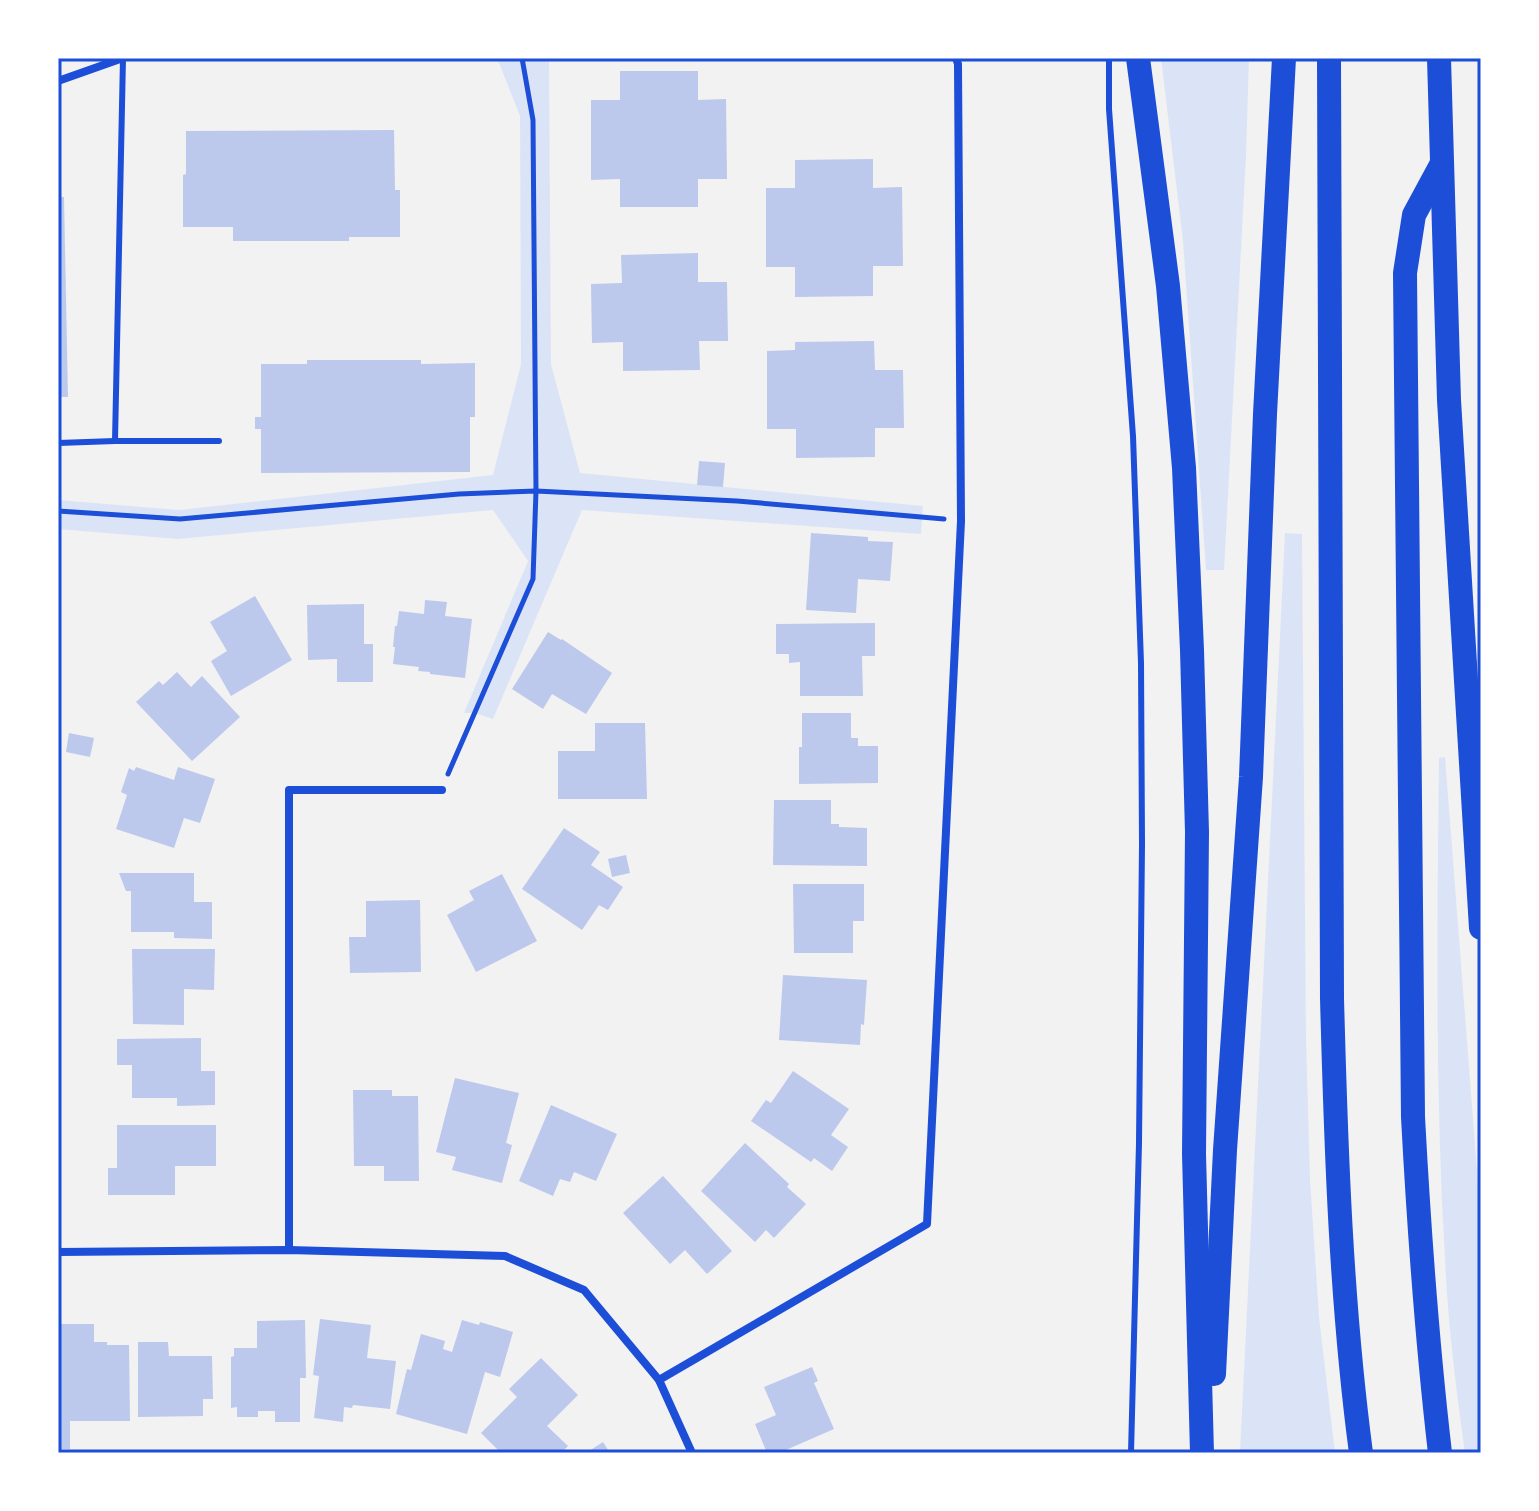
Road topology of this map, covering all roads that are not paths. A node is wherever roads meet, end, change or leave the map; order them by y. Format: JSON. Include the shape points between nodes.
{"nodes":[{"id":1,"x":123,"y":58,"type":"edge"},
{"id":2,"x":956,"y":58,"type":"edge"},
{"id":3,"x":1109,"y":58,"type":"edge"},
{"id":4,"x":1138,"y":58,"type":"edge"},
{"id":5,"x":1284,"y":58,"type":"edge"},
{"id":6,"x":1329,"y":58,"type":"edge"},
{"id":7,"x":1439,"y":58,"type":"edge"},
{"id":8,"x":58,"y":81,"type":"edge"},
{"id":9,"x":1441,"y":165,"type":"junction"},
{"id":10,"x":115,"y":441,"type":"junction"},
{"id":11,"x":219,"y":441,"type":"dead end"},
{"id":12,"x":58,"y":443,"type":"edge"},
{"id":13,"x":442,"y":790,"type":"road end"},
{"id":14,"x":1481,"y":928,"type":"edge"},
{"id":15,"x":289,"y":1250,"type":"junction"},
{"id":16,"x":58,"y":1252,"type":"edge"},
{"id":17,"x":659,"y":1380,"type":"junction"},
{"id":18,"x":692,"y":1453,"type":"edge"},
{"id":19,"x":1131,"y":1453,"type":"edge"},
{"id":20,"x":1202,"y":1453,"type":"edge"},
{"id":21,"x":1210,"y":1453,"type":"edge"},
{"id":22,"x":1361,"y":1453,"type":"edge"},
{"id":23,"x":1440,"y":1453,"type":"edge"}],
"edges":[{"from":1,"to":8,"type":"street"},
{"from":1,"to":10,"type":"lane"},
{"from":2,"to":17,"type":"street","via":[[961,521],[927,1224]]},
{"from":3,"to":19,"type":"lane","via":[[1133,436],[1141,663],[1139,1143]]},
{"from":4,"to":20,"type":"highway","via":[[1168,286],[1185,483],[1197,832],[1194,1154]]},
{"from":5,"to":21,"type":"highway","via":[[1251,777]]},
{"from":6,"to":22,"type":"highway","via":[[1332,998],[1336,1153]]},
{"from":7,"to":9,"type":"highway"},
{"from":9,"to":14,"type":"highway","via":[[1449,400]]},
{"from":9,"to":23,"type":"highway","via":[[1414,215],[1405,273],[1413,1117],[1428,1354]]},
{"from":10,"to":11,"type":"lane"},
{"from":10,"to":12,"type":"lane"},
{"from":13,"to":15,"type":"street","via":[[289,790]]},
{"from":15,"to":16,"type":"street"},
{"from":15,"to":17,"type":"street","via":[[505,1256],[584,1290]]},
{"from":17,"to":18,"type":"street"}]}
